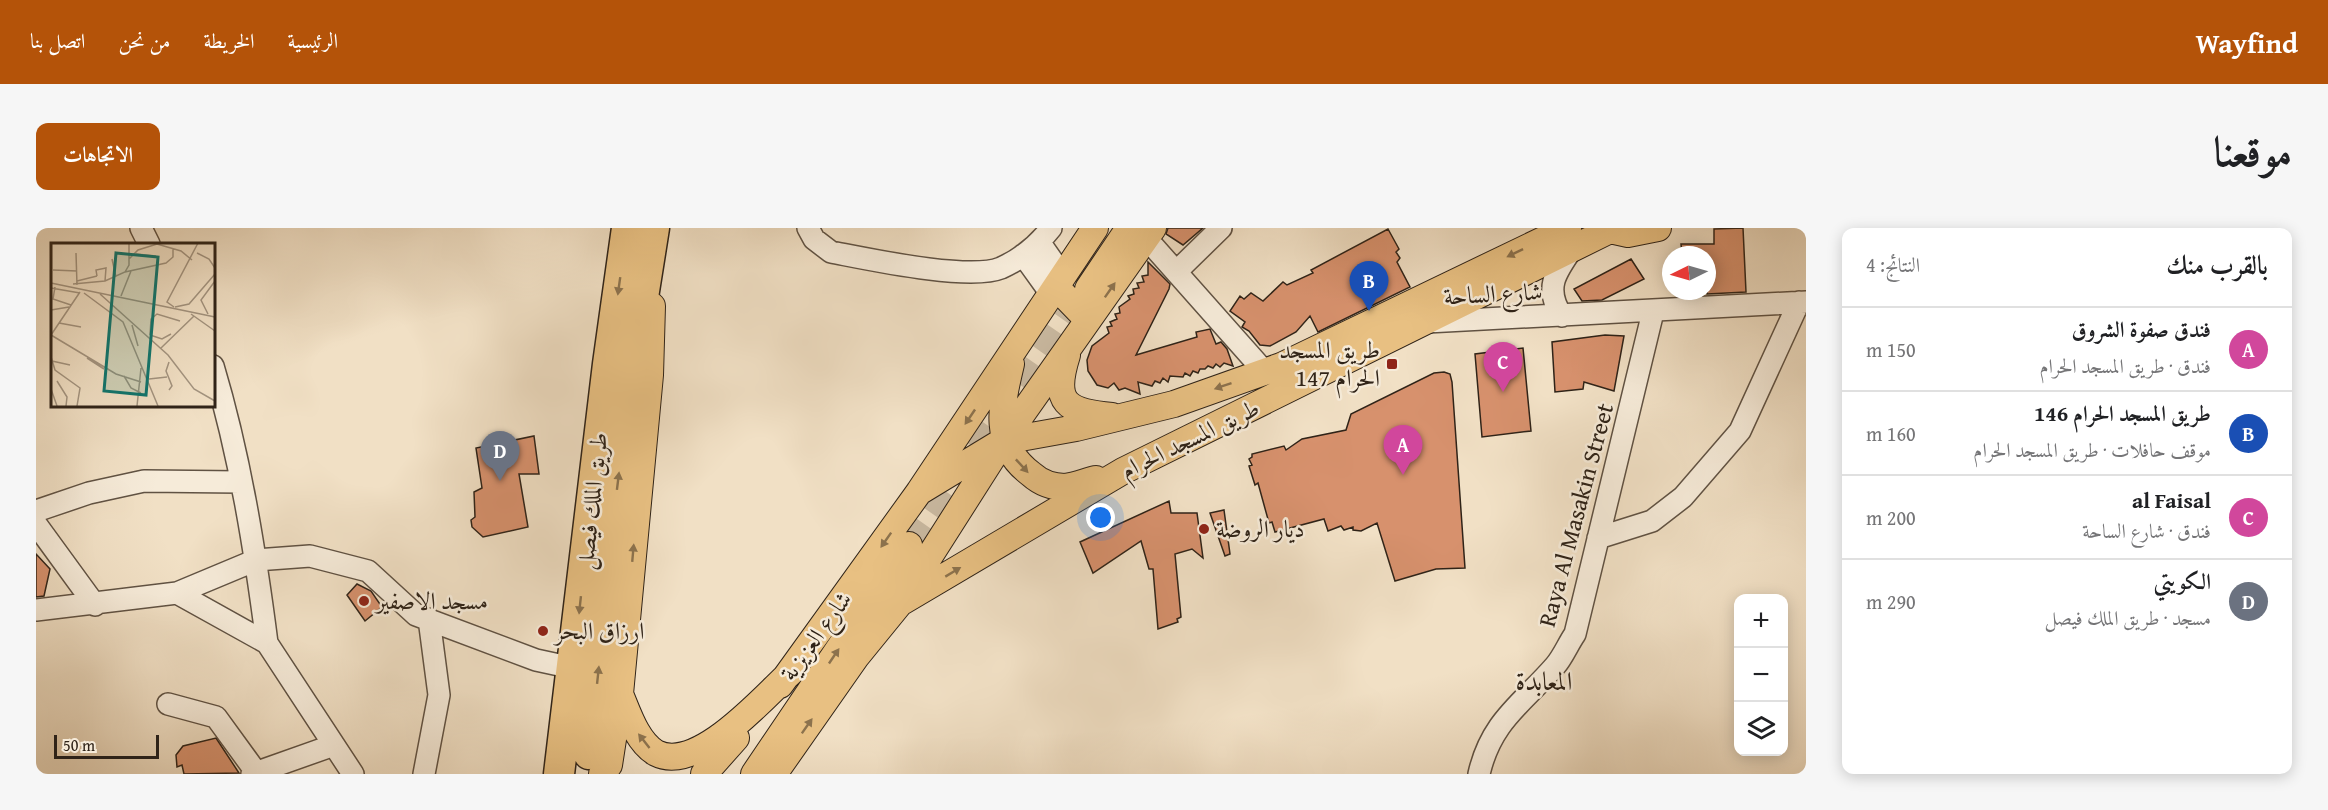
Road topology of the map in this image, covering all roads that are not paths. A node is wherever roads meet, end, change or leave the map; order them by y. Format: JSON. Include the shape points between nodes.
{"nodes":[{"id":1,"x":141,"y":228,"type":"edge"},
{"id":2,"x":654,"y":228,"type":"edge"},
{"id":3,"x":808,"y":228,"type":"edge"},
{"id":4,"x":1095,"y":228,"type":"edge"},
{"id":5,"x":1221,"y":228,"type":"edge"},
{"id":6,"x":1659,"y":228,"type":"edge"},
{"id":7,"x":1612,"y":229,"type":"edge"},
{"id":8,"x":626,"y":231,"type":"edge"},
{"id":9,"x":1143,"y":231,"type":"edge"},
{"id":10,"x":1570,"y":239,"type":"edge"},
{"id":11,"x":1038,"y":242,"type":"edge"},
{"id":12,"x":149,"y":243,"type":"edge"},
{"id":13,"x":1176,"y":272,"type":"junction"},
{"id":14,"x":1057,"y":286,"type":"junction"},
{"id":15,"x":1088,"y":289,"type":"tunnel mouth"},
{"id":16,"x":1802,"y":302,"type":"edge"},
{"id":17,"x":1653,"y":312,"type":"junction"},
{"id":18,"x":1562,"y":316,"type":"junction"},
{"id":19,"x":1088,"y":320,"type":"junction"},
{"id":20,"x":1427,"y":322,"type":"junction"},
{"id":21,"x":1069,"y":347,"type":"junction"},
{"id":22,"x":1013,"y":352,"type":"junction"},
{"id":23,"x":214,"y":370,"type":"edge"},
{"id":24,"x":1264,"y":371,"type":"junction"},
{"id":25,"x":1121,"y":417,"type":"junction"},
{"id":26,"x":1003,"y":441,"type":"junction"},
{"id":27,"x":1123,"y":471,"type":"junction"},
{"id":28,"x":240,"y":482,"type":"junction"},
{"id":29,"x":919,"y":492,"type":"junction"},
{"id":30,"x":36,"y":511,"type":"edge"},
{"id":31,"x":36,"y":524,"type":"edge"},
{"id":32,"x":1598,"y":538,"type":"junction"},
{"id":33,"x":909,"y":545,"type":"tunnel mouth"},
{"id":34,"x":256,"y":560,"type":"junction"},
{"id":35,"x":177,"y":593,"type":"junction"},
{"id":36,"x":900,"y":603,"type":"junction"},
{"id":37,"x":95,"y":605,"type":"junction"},
{"id":38,"x":36,"y":610,"type":"edge"},
{"id":39,"x":429,"y":620,"type":"junction"},
{"id":40,"x":267,"y":643,"type":"junction"},
{"id":41,"x":573,"y":668,"type":"junction"},
{"id":42,"x":790,"y":673,"type":"junction"},
{"id":43,"x":620,"y":694,"type":"junction"},
{"id":44,"x":168,"y":704,"type":"dead end"},
{"id":45,"x":334,"y":745,"type":"junction"},
{"id":46,"x":576,"y":767,"type":"edge"},
{"id":47,"x":254,"y":773,"type":"edge"},
{"id":48,"x":353,"y":774,"type":"edge"},
{"id":49,"x":424,"y":774,"type":"edge"},
{"id":50,"x":704,"y":774,"type":"edge"},
{"id":51,"x":754,"y":774,"type":"edge"},
{"id":52,"x":774,"y":774,"type":"edge"},
{"id":53,"x":1479,"y":774,"type":"edge"}],
"edges":[{"from":1,"to":12,"type":"street"},
{"from":43,"to":2,"type":"main road","one_way":true,"via":[[650,375]]},
{"from":46,"to":2,"type":"highway","name":"طريق الملك فيصل","one_way":true},
{"from":3,"to":11,"type":"street","via":[[831,252],[947,269],[1000,268]]},
{"from":4,"to":14,"type":"main road","name":"شارع العزيزية"},
{"from":5,"to":13,"type":"street"},
{"from":6,"to":7,"type":"main road","via":[[1628,234]]},
{"from":7,"to":10,"type":"main road","name":"طريق المسجد الحرام"},
{"from":8,"to":41,"type":"highway","name":"طريق الملك فيصل","one_way":true},
{"from":9,"to":13,"type":"street"},
{"from":9,"to":15,"type":"main road"},
{"from":19,"to":9,"type":"main road","one_way":true},
{"from":10,"to":18,"type":"street","name":"شارع الساحة","via":[[1552,285],[1553,303]]},
{"from":10,"to":20,"type":"main road","name":"طريق المسجد الحرام"},
{"from":10,"to":24,"type":"main road","name":"طريق المسجد الحرام","one_way":true},
{"from":11,"to":14,"type":"street"},
{"from":13,"to":24,"type":"street"},
{"from":14,"to":19,"type":"main road"},
{"from":14,"to":22,"type":"main road","name":"شارع العزيزية"},
{"from":16,"to":17,"type":"street","name":"شارع الساحة"},
{"from":16,"to":32,"type":"street","via":[[1740,431],[1683,497],[1652,520]]},
{"from":17,"to":18,"type":"street","name":"شارع الساحة"},
{"from":17,"to":32,"type":"street","name":"Raya Al Masakin Street"},
{"from":18,"to":20,"type":"street","name":"شارع الساحة"},
{"from":19,"to":21,"type":"main road"},
{"from":20,"to":27,"type":"main road","name":"طريق المسجد الحرام"},
{"from":21,"to":25,"type":"main road","via":[[1059,381],[1066,402],[1085,413]]},
{"from":21,"to":26,"type":"main road"},
{"from":22,"to":26,"type":"main road","via":[[1004,393]]},
{"from":22,"to":29,"type":"main road","name":"شارع العزيزية","one_way":true},
{"from":23,"to":28,"type":"street"},
{"from":24,"to":25,"type":"main road","name":"طريق المسجد الحرام","one_way":true,"via":[[1174,404]]},
{"from":25,"to":26,"type":"main road","name":"طريق المسجد الحرام"},
{"from":26,"to":27,"type":"main road","one_way":true,"via":[[1021,467],[1041,482],[1065,487]]},
{"from":26,"to":29,"type":"main road","name":"طريق المسجد الحرام"},
{"from":26,"to":36,"type":"main road"},
{"from":36,"to":27,"type":"main road","name":"طريق المسجد الحرام","one_way":true},
{"from":28,"to":30,"type":"street","via":[[144,482],[89,493]]},
{"from":28,"to":34,"type":"street"},
{"from":29,"to":42,"type":"main road","name":"شارع العزيزية","one_way":true},
{"from":31,"to":37,"type":"street"},
{"from":32,"to":53,"type":"street","name":"Raya Al Masakin Street","via":[[1575,634],[1556,664],[1503,717],[1482,758]]},
{"from":51,"to":33,"type":"main road","one_way":true},
{"from":34,"to":35,"type":"street"},
{"from":34,"to":39,"type":"street","via":[[310,556],[368,571],[416,615]]},
{"from":34,"to":40,"type":"street"},
{"from":35,"to":37,"type":"street"},
{"from":35,"to":40,"type":"street"},
{"from":52,"to":36,"type":"main road","name":"طريق المسجد الحرام","one_way":true,"via":[[856,657]]},
{"from":37,"to":38,"type":"street"},
{"from":39,"to":41,"type":"street","via":[[536,660]]},
{"from":39,"to":49,"type":"street","via":[[439,695]]},
{"from":40,"to":45,"type":"street"},
{"from":41,"to":46,"type":"highway","name":"طريق الملك فيصل"},
{"from":42,"to":43,"type":"main road","one_way":true,"via":[[718,741],[692,756],[670,760],[654,753],[635,729]]},
{"from":42,"to":50,"type":"main road","name":"شارع العزيزية"},
{"from":43,"to":46,"type":"main road","via":[[609,765]]},
{"from":44,"to":47,"type":"street","via":[[216,717]]},
{"from":45,"to":47,"type":"street"},
{"from":45,"to":48,"type":"street"}]}
